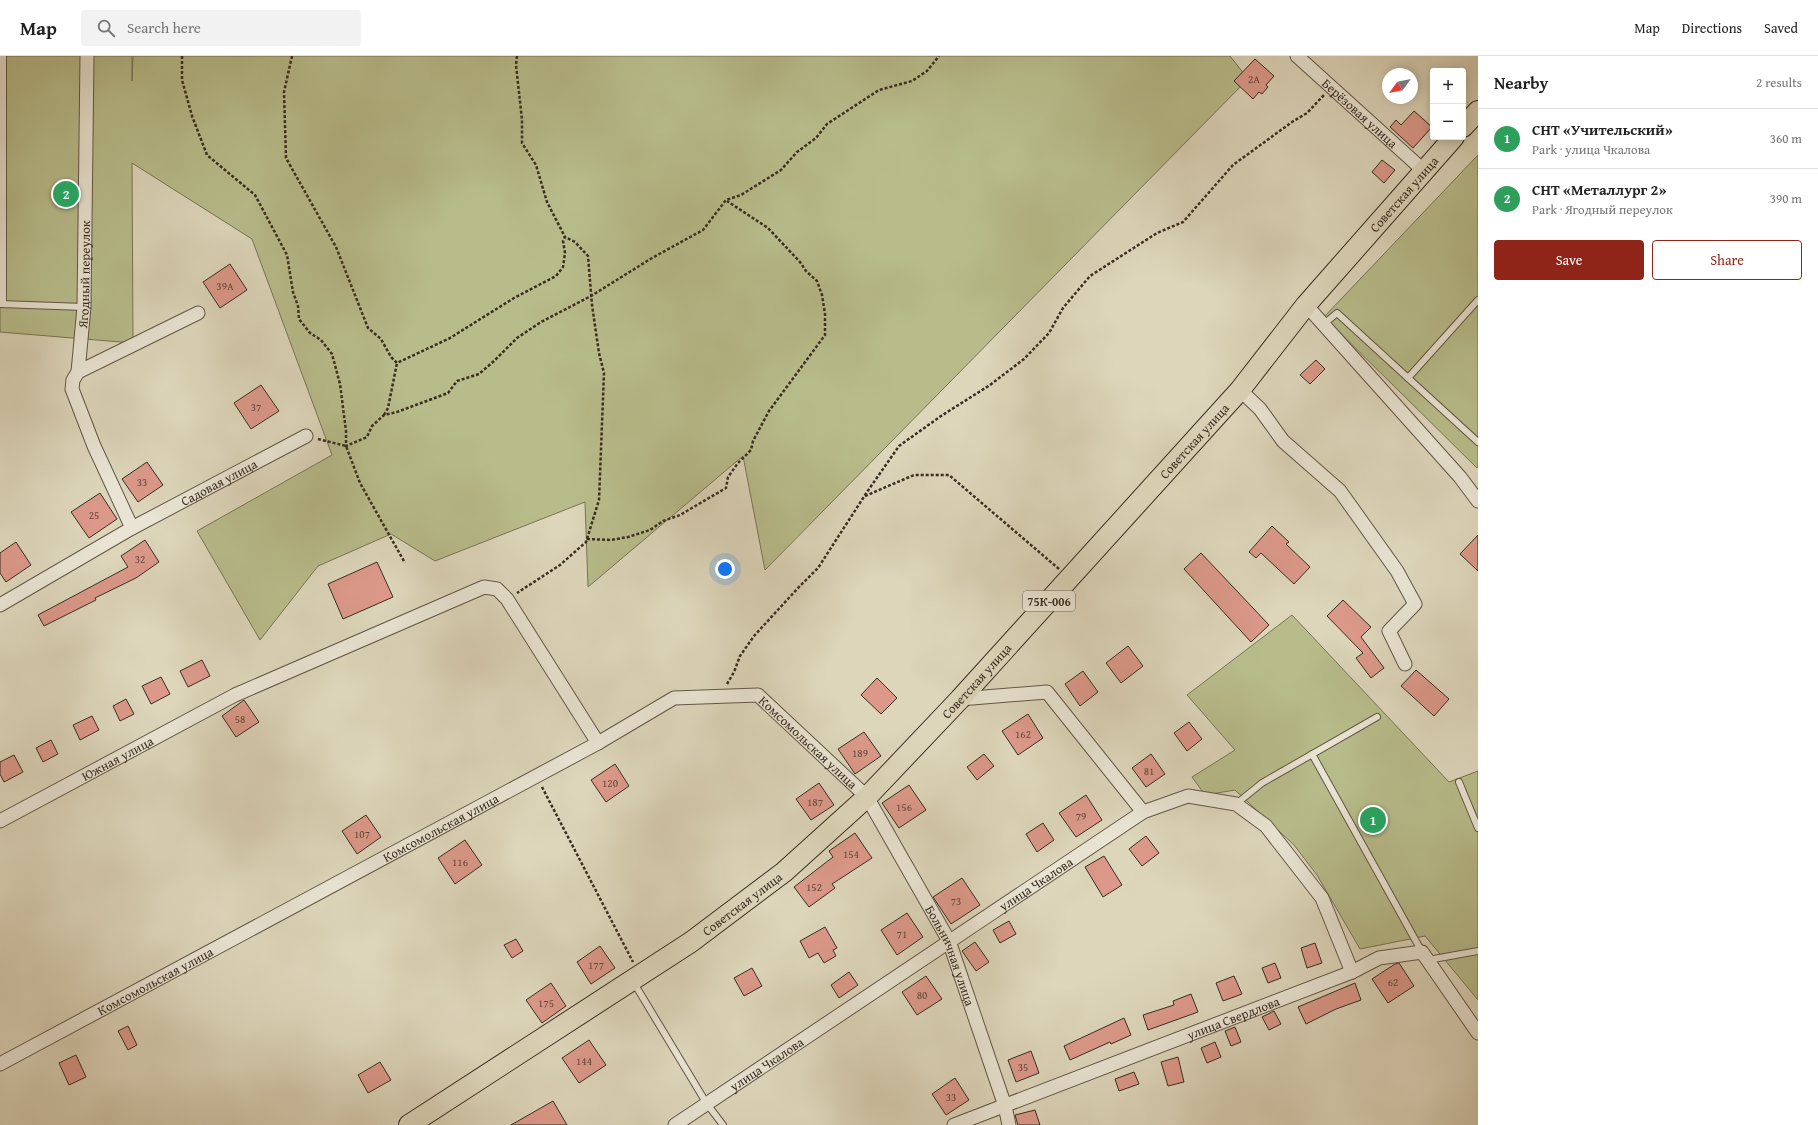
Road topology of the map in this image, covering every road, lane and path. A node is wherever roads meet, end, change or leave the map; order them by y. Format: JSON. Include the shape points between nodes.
{"nodes":[{"id":1,"x":4,"y":56,"type":"edge"},
{"id":2,"x":86,"y":56,"type":"edge"},
{"id":3,"x":182,"y":56,"type":"edge"},
{"id":4,"x":292,"y":56,"type":"edge"},
{"id":5,"x":517,"y":56,"type":"edge"},
{"id":6,"x":939,"y":56,"type":"edge"},
{"id":7,"x":1297,"y":56,"type":"edge"},
{"id":8,"x":1331,"y":87,"type":"junction"},
{"id":9,"x":1478,"y":111,"type":"edge"},
{"id":10,"x":1466,"y":125,"type":"edge"},
{"id":11,"x":1451,"y":140,"type":"edge"},
{"id":12,"x":1423,"y":170,"type":"junction"},
{"id":13,"x":726,"y":200,"type":"junction"},
{"id":14,"x":565,"y":237,"type":"junction"},
{"id":15,"x":591,"y":296,"type":"junction"},
{"id":16,"x":1478,"y":300,"type":"edge"},
{"id":17,"x":2,"y":304,"type":"edge"},
{"id":18,"x":1306,"y":305,"type":"junction"},
{"id":19,"x":84,"y":307,"type":"junction"},
{"id":20,"x":198,"y":313,"type":"dead end"},
{"id":21,"x":1324,"y":324,"type":"junction"},
{"id":22,"x":397,"y":363,"type":"junction"},
{"id":23,"x":78,"y":372,"type":"junction"},
{"id":24,"x":1408,"y":378,"type":"junction"},
{"id":25,"x":1240,"y":390,"type":"junction"},
{"id":26,"x":384,"y":415,"type":"junction"},
{"id":27,"x":306,"y":436,"type":"joint"},
{"id":28,"x":1478,"y":442,"type":"edge"},
{"id":29,"x":346,"y":446,"type":"junction"},
{"id":30,"x":864,"y":497,"type":"junction"},
{"id":31,"x":1478,"y":501,"type":"edge"},
{"id":32,"x":132,"y":528,"type":"junction"},
{"id":33,"x":587,"y":539,"type":"junction"},
{"id":34,"x":405,"y":563,"type":"dead end"},
{"id":35,"x":1070,"y":578,"type":"junction"},
{"id":36,"x":507,"y":599,"type":"junction"},
{"id":37,"x":0,"y":605,"type":"edge"},
{"id":38,"x":1405,"y":664,"type":"dead end"},
{"id":39,"x":711,"y":697,"type":"junction"},
{"id":40,"x":960,"y":700,"type":"junction"},
{"id":41,"x":1377,"y":717,"type":"dead end"},
{"id":42,"x":598,"y":743,"type":"junction"},
{"id":43,"x":1312,"y":754,"type":"junction"},
{"id":44,"x":536,"y":776,"type":"junction"},
{"id":45,"x":1459,"y":782,"type":"dead end"},
{"id":46,"x":867,"y":797,"type":"junction"},
{"id":47,"x":1236,"y":804,"type":"junction"},
{"id":48,"x":1143,"y":812,"type":"junction"},
{"id":49,"x":0,"y":821,"type":"edge"},
{"id":50,"x":1478,"y":828,"type":"edge"},
{"id":51,"x":949,"y":941,"type":"junction"},
{"id":52,"x":1478,"y":951,"type":"edge"},
{"id":53,"x":1424,"y":956,"type":"junction"},
{"id":54,"x":633,"y":972,"type":"junction"},
{"id":55,"x":1352,"y":972,"type":"junction"},
{"id":56,"x":1478,"y":1033,"type":"edge"},
{"id":57,"x":0,"y":1064,"type":"edge"},
{"id":58,"x":707,"y":1104,"type":"junction"},
{"id":59,"x":1005,"y":1106,"type":"junction"},
{"id":60,"x":410,"y":1125,"type":"edge"},
{"id":61,"x":675,"y":1125,"type":"edge"},
{"id":62,"x":723,"y":1125,"type":"edge"},
{"id":63,"x":954,"y":1125,"type":"edge"},
{"id":64,"x":1009,"y":1125,"type":"edge"}],
"edges":[{"from":1,"to":17,"type":"lane"},
{"from":2,"to":19,"type":"street","name":"Ягодный переулок"},
{"from":3,"to":29,"type":"path","via":[[182,80],[207,155],[255,195],[287,256],[299,319],[332,354],[340,384]]},
{"from":4,"to":22,"type":"path","via":[[284,92],[286,158],[336,247],[368,328],[381,339]]},
{"from":5,"to":14,"type":"path","via":[[522,143],[536,165],[547,202]]},
{"from":6,"to":13,"type":"path","via":[[927,70],[912,81],[879,90],[827,124],[816,138],[797,152],[781,170],[740,195]]},
{"from":7,"to":8,"type":"street","name":"Берёзовая улица"},
{"from":8,"to":12,"type":"street","name":"Берёзовая улица"},
{"from":8,"to":30,"type":"path","via":[[1307,113],[1233,165],[1183,222],[1157,234],[1090,276],[1063,308],[1049,333],[1024,359],[899,446]]},
{"from":9,"to":10,"type":"main road"},
{"from":11,"to":12,"type":"main road","name":"Советская улица","number":"75К-006"},
{"from":12,"to":18,"type":"main road","name":"Советская улица","number":"75К-006"},
{"from":13,"to":15,"type":"path","via":[[703,230]]},
{"from":13,"to":33,"type":"path","via":[[768,228],[817,281],[825,314],[825,334],[769,412],[753,441],[751,450],[728,477],[726,488],[650,530],[612,540]]},
{"from":14,"to":15,"type":"path","via":[[576,242],[588,256]]},
{"from":14,"to":22,"type":"path","via":[[563,267],[556,276],[514,298],[450,338]]},
{"from":15,"to":26,"type":"path","via":[[541,322],[517,338],[479,374],[457,381],[448,393]]},
{"from":15,"to":33,"type":"path","via":[[604,373],[599,500]]},
{"from":16,"to":24,"type":"lane"},
{"from":17,"to":19,"type":"lane"},
{"from":18,"to":21,"type":"street"},
{"from":18,"to":25,"type":"main road","name":"Советская улица","number":"75К-006"},
{"from":19,"to":23,"type":"street","name":"Ягодный переулок"},
{"from":20,"to":23,"type":"street"},
{"from":21,"to":24,"type":"lane","via":[[1337,313]]},
{"from":21,"to":31,"type":"street","via":[[1460,477]]},
{"from":22,"to":26,"type":"path","via":[[388,408]]},
{"from":23,"to":32,"type":"street","via":[[73,380],[72,389],[94,446]]},
{"from":24,"to":28,"type":"lane"},
{"from":25,"to":35,"type":"main road","name":"Советская улица","number":"75К-006"},
{"from":25,"to":38,"type":"street","via":[[1260,409],[1283,441],[1340,491],[1397,572],[1415,604],[1389,631]]},
{"from":26,"to":29,"type":"path","via":[[372,426],[367,437]]},
{"from":27,"to":29,"type":"path"},
{"from":27,"to":32,"type":"street","name":"Садовая улица"},
{"from":29,"to":34,"type":"path","via":[[360,483]]},
{"from":30,"to":35,"type":"path","via":[[914,475],[949,475]]},
{"from":30,"to":39,"type":"path","via":[[818,568],[754,636],[740,656],[727,683]]},
{"from":32,"to":37,"type":"street","name":"Садовая улица"},
{"from":33,"to":36,"type":"path","via":[[560,566]]},
{"from":35,"to":40,"type":"main road","name":"Советская улица","number":"75К-006"},
{"from":36,"to":42,"type":"street"},
{"from":36,"to":49,"type":"street","name":"Южная улица","via":[[496,589],[484,587],[235,695]]},
{"from":39,"to":42,"type":"street","name":"Комсомольская улица","via":[[674,698]]},
{"from":39,"to":46,"type":"street","name":"Комсомольская улица","via":[[758,695]]},
{"from":40,"to":46,"type":"main road","name":"Советская улица","number":"75К-006"},
{"from":40,"to":48,"type":"street","via":[[1047,692]]},
{"from":41,"to":43,"type":"lane"},
{"from":42,"to":44,"type":"street","name":"Комсомольская улица"},
{"from":43,"to":47,"type":"lane","via":[[1262,783]]},
{"from":43,"to":53,"type":"lane"},
{"from":44,"to":54,"type":"path"},
{"from":44,"to":57,"type":"street","name":"Комсомольская улица"},
{"from":45,"to":50,"type":"lane"},
{"from":46,"to":51,"type":"street","name":"Больничная улица"},
{"from":46,"to":54,"type":"main road","name":"Советская улица","number":"75К-006","via":[[784,872],[691,942]]},
{"from":47,"to":48,"type":"street","name":"улица Чкалова","via":[[1188,796]]},
{"from":47,"to":55,"type":"street","name":"улица Чкалова","via":[[1266,826],[1322,898]]},
{"from":48,"to":51,"type":"street","name":"улица Чкалова"},
{"from":51,"to":58,"type":"street","name":"улица Чкалова"},
{"from":51,"to":59,"type":"street","name":"Больничная улица"},
{"from":52,"to":53,"type":"lane"},
{"from":53,"to":55,"type":"street","name":"улица Свердлова","via":[[1378,958]]},
{"from":53,"to":56,"type":"street"},
{"from":54,"to":58,"type":"lane"},
{"from":54,"to":60,"type":"main road","name":"Советская улица","number":"75К-006","via":[[590,1008]]},
{"from":55,"to":59,"type":"street","name":"улица Свердлова"},
{"from":58,"to":61,"type":"street","name":"улица Чкалова"},
{"from":58,"to":62,"type":"lane"},
{"from":59,"to":63,"type":"street","name":"улица Свердлова"},
{"from":59,"to":64,"type":"street","name":"Больничная улица"}]}
